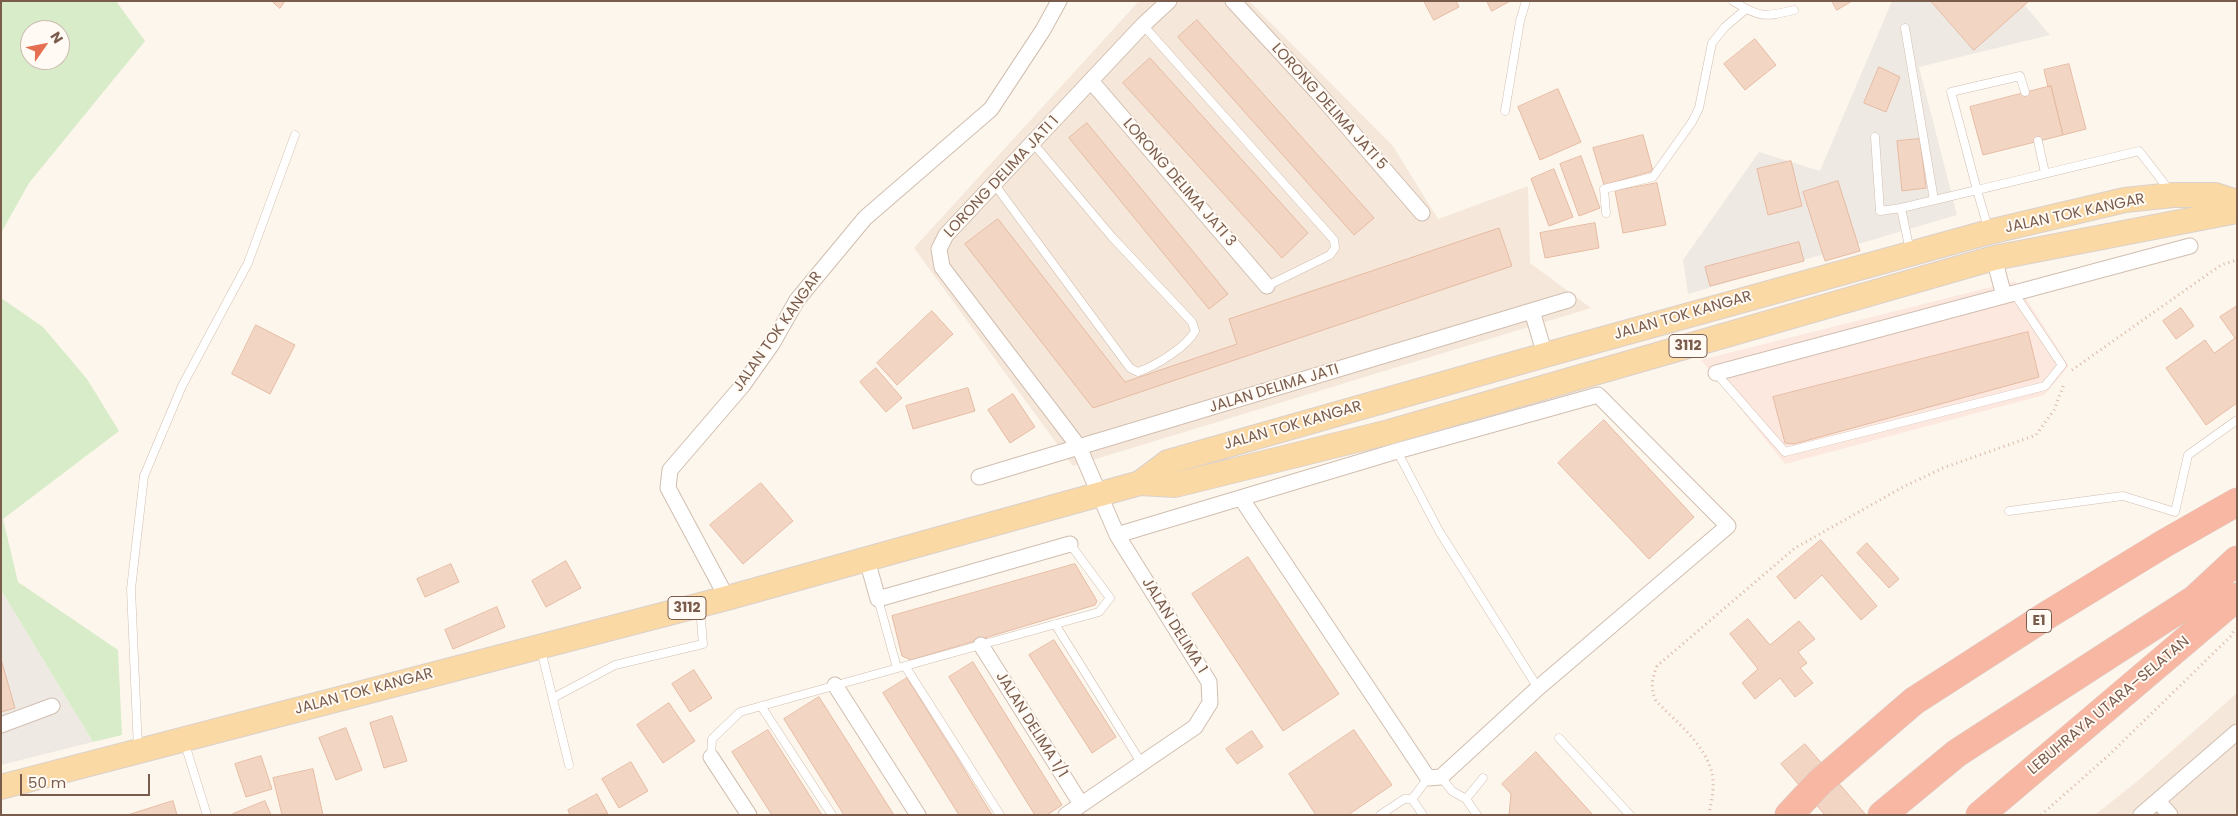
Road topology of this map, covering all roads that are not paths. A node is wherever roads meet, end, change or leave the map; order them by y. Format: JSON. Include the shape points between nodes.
{"nodes":[{"id":1,"x":1059,"y":1,"type":"edge"},
{"id":2,"x":1169,"y":1,"type":"edge"},
{"id":3,"x":1234,"y":1,"type":"edge"},
{"id":4,"x":1526,"y":1,"type":"edge"},
{"id":5,"x":1733,"y":1,"type":"edge"},
{"id":6,"x":1746,"y":9,"type":"junction"},
{"id":7,"x":1794,"y":10,"type":"dead end"},
{"id":8,"x":1143,"y":25,"type":"junction"},
{"id":9,"x":1905,"y":28,"type":"dead end"},
{"id":10,"x":1091,"y":81,"type":"junction"},
{"id":11,"x":2025,"y":92,"type":"dead end"},
{"id":12,"x":1505,"y":111,"type":"dead end"},
{"id":13,"x":295,"y":135,"type":"dead end"},
{"id":14,"x":1875,"y":137,"type":"dead end"},
{"id":15,"x":2038,"y":141,"type":"dead end"},
{"id":16,"x":1033,"y":143,"type":"junction"},
{"id":17,"x":2046,"y":173,"type":"junction"},
{"id":18,"x":995,"y":185,"type":"junction"},
{"id":19,"x":1977,"y":190,"type":"junction"},
{"id":20,"x":2173,"y":195,"type":"junction"},
{"id":21,"x":1934,"y":200,"type":"junction"},
{"id":22,"x":2237,"y":202,"type":"edge"},
{"id":23,"x":1901,"y":208,"type":"junction"},
{"id":24,"x":2237,"y":211,"type":"edge"},
{"id":25,"x":1422,"y":213,"type":"dead end"},
{"id":26,"x":1606,"y":213,"type":"dead end"},
{"id":27,"x":1989,"y":232,"type":"junction"},
{"id":28,"x":2190,"y":246,"type":"dead end"},
{"id":29,"x":1910,"y":253,"type":"junction"},
{"id":30,"x":1994,"y":258,"type":"junction"},
{"id":31,"x":1267,"y":286,"type":"joint"},
{"id":32,"x":2009,"y":295,"type":"junction"},
{"id":33,"x":1568,"y":300,"type":"dead end"},
{"id":34,"x":1532,"y":311,"type":"junction"},
{"id":35,"x":1545,"y":355,"type":"junction"},
{"id":36,"x":1716,"y":373,"type":"joint"},
{"id":37,"x":2237,"y":420,"type":"edge"},
{"id":38,"x":1393,"y":441,"type":"junction"},
{"id":39,"x":1079,"y":447,"type":"junction"},
{"id":40,"x":979,"y":477,"type":"dead end"},
{"id":41,"x":1140,"y":483,"type":"junction"},
{"id":42,"x":1099,"y":494,"type":"junction"},
{"id":43,"x":1242,"y":498,"type":"junction"},
{"id":44,"x":2237,"y":502,"type":"edge"},
{"id":45,"x":2009,"y":511,"type":"dead end"},
{"id":46,"x":2175,"y":512,"type":"junction"},
{"id":47,"x":1117,"y":535,"type":"junction"},
{"id":48,"x":2165,"y":543,"type":"junction"},
{"id":49,"x":1070,"y":544,"type":"joint"},
{"id":50,"x":867,"y":560,"type":"junction"},
{"id":51,"x":2237,"y":560,"type":"edge"},
{"id":52,"x":2237,"y":597,"type":"edge"},
{"id":53,"x":726,"y":598,"type":"junction"},
{"id":54,"x":878,"y":600,"type":"junction"},
{"id":55,"x":700,"y":604,"type":"junction"},
{"id":56,"x":1055,"y":624,"type":"junction"},
{"id":57,"x":980,"y":645,"type":"junction"},
{"id":58,"x":540,"y":646,"type":"junction"},
{"id":59,"x":901,"y":667,"type":"junction"},
{"id":60,"x":835,"y":685,"type":"junction"},
{"id":61,"x":1538,"y":688,"type":"junction"},
{"id":62,"x":553,"y":698,"type":"junction"},
{"id":63,"x":52,"y":706,"type":"dead end"},
{"id":64,"x":761,"y":706,"type":"junction"},
{"id":65,"x":1,"y":725,"type":"edge"},
{"id":66,"x":2237,"y":732,"type":"edge"},
{"id":67,"x":1559,"y":738,"type":"dead end"},
{"id":68,"x":183,"y":739,"type":"junction"},
{"id":69,"x":138,"y":750,"type":"junction"},
{"id":70,"x":711,"y":757,"type":"joint"},
{"id":71,"x":1142,"y":764,"type":"junction"},
{"id":72,"x":569,"y":765,"type":"dead end"},
{"id":73,"x":1434,"y":778,"type":"junction"},
{"id":74,"x":1483,"y":778,"type":"dead end"},
{"id":75,"x":1,"y":787,"type":"edge"},
{"id":76,"x":1412,"y":799,"type":"junction"},
{"id":77,"x":1466,"y":799,"type":"junction"},
{"id":78,"x":2158,"y":801,"type":"junction"},
{"id":79,"x":1082,"y":804,"type":"junction"},
{"id":80,"x":207,"y":815,"type":"edge"},
{"id":81,"x":749,"y":815,"type":"edge"},
{"id":82,"x":832,"y":815,"type":"edge"},
{"id":83,"x":918,"y":815,"type":"edge"},
{"id":84,"x":1000,"y":815,"type":"edge"},
{"id":85,"x":1066,"y":815,"type":"edge"},
{"id":86,"x":1380,"y":815,"type":"edge"},
{"id":87,"x":1423,"y":815,"type":"edge"},
{"id":88,"x":1477,"y":815,"type":"edge"},
{"id":89,"x":1630,"y":815,"type":"edge"},
{"id":90,"x":1789,"y":815,"type":"edge"},
{"id":91,"x":1882,"y":815,"type":"edge"},
{"id":92,"x":1980,"y":815,"type":"edge"},
{"id":93,"x":2141,"y":815,"type":"edge"},
{"id":94,"x":2170,"y":815,"type":"edge"}],
"edges":[{"from":1,"to":53,"type":"street","name":"JALAN TOK KANGAR","via":[[991,109],[865,218],[797,300],[743,385],[670,470],[668,488]]},
{"from":2,"to":8,"type":"street","name":"LORONG DELIMA JATI 1"},
{"from":3,"to":25,"type":"street","name":"LORONG DELIMA JATI 5"},
{"from":4,"to":12,"type":"lane"},
{"from":5,"to":6,"type":"lane"},
{"from":6,"to":7,"type":"lane","via":[[1768,16]]},
{"from":6,"to":26,"type":"lane","via":[[1712,43],[1699,108],[1692,122],[1653,177],[1604,189]]},
{"from":8,"to":10,"type":"street","name":"LORONG DELIMA JATI 1"},
{"from":8,"to":31,"type":"lane","via":[[1334,240],[1335,248],[1330,255]]},
{"from":9,"to":21,"type":"lane"},
{"from":10,"to":16,"type":"street","name":"LORONG DELIMA JATI 1"},
{"from":10,"to":31,"type":"street","name":"LORONG DELIMA JATI 3"},
{"from":11,"to":19,"type":"lane","via":[[2020,76],[1951,92]]},
{"from":13,"to":69,"type":"lane","via":[[248,263],[182,386],[144,476],[131,589]]},
{"from":14,"to":23,"type":"lane","via":[[1880,211]]},
{"from":15,"to":17,"type":"lane"},
{"from":16,"to":18,"type":"street","name":"LORONG DELIMA JATI 1"},
{"from":16,"to":18,"type":"lane","via":[[1112,237],[1192,322],[1196,331],[1190,341],[1147,369],[1138,372],[1130,368]]},
{"from":17,"to":19,"type":"lane"},
{"from":17,"to":20,"type":"lane","via":[[2139,151]]},
{"from":18,"to":39,"type":"street","name":"LORONG DELIMA JATI 1","via":[[946,235],[939,249],[942,267]]},
{"from":19,"to":21,"type":"lane"},
{"from":19,"to":27,"type":"lane"},
{"from":20,"to":22,"type":"main road","name":"JALAN TOK KANGAR","number":"3112","via":[[2215,195]]},
{"from":20,"to":27,"type":"main road","name":"JALAN TOK KANGAR","number":"3112","via":[[2125,200]]},
{"from":21,"to":23,"type":"lane"},
{"from":23,"to":29,"type":"lane"},
{"from":24,"to":30,"type":"main road","name":"JALAN TOK KANGAR","number":"3112"},
{"from":27,"to":29,"type":"main road","name":"JALAN TOK KANGAR","number":"3112"},
{"from":28,"to":32,"type":"street"},
{"from":29,"to":35,"type":"main road","name":"JALAN TOK KANGAR","number":"3112"},
{"from":30,"to":32,"type":"street"},
{"from":30,"to":38,"type":"main road","name":"JALAN TOK KANGAR","number":"3112"},
{"from":32,"to":36,"type":"street"},
{"from":32,"to":36,"type":"lane","via":[[2062,365],[2044,386],[1785,452]]},
{"from":33,"to":34,"type":"street","name":"JALAN DELIMA JATI"},
{"from":34,"to":35,"type":"street"},
{"from":34,"to":39,"type":"street","name":"JALAN DELIMA JATI"},
{"from":35,"to":41,"type":"main road","name":"JALAN TOK KANGAR","number":"3112","via":[[1168,462]]},
{"from":37,"to":46,"type":"lane","via":[[2188,455]]},
{"from":38,"to":41,"type":"main road","name":"JALAN TOK KANGAR","number":"3112","via":[[1175,484]]},
{"from":38,"to":43,"type":"street"},
{"from":38,"to":61,"type":"lane","via":[[1439,531]]},
{"from":38,"to":61,"type":"street","via":[[1598,395],[1728,526]]},
{"from":39,"to":40,"type":"street","name":"JALAN DELIMA JATI"},
{"from":39,"to":42,"type":"street","name":"LORONG DELIMA JATI 1"},
{"from":41,"to":42,"type":"main road","name":"JALAN TOK KANGAR","number":"3112"},
{"from":42,"to":47,"type":"street","name":"JALAN DELIMA 1"},
{"from":42,"to":50,"type":"main road","name":"JALAN TOK KANGAR","number":"3112"},
{"from":43,"to":47,"type":"street"},
{"from":43,"to":73,"type":"street"},
{"from":44,"to":48,"type":"highway","number":"E1"},
{"from":45,"to":46,"type":"lane","via":[[2123,496]]},
{"from":46,"to":48,"type":"highway"},
{"from":47,"to":71,"type":"street","name":"JALAN DELIMA 1","via":[[1209,682],[1210,703],[1195,727]]},
{"from":48,"to":90,"type":"highway","number":"E1","via":[[1914,700],[1820,782]]},
{"from":49,"to":54,"type":"street"},
{"from":49,"to":56,"type":"lane","via":[[1110,598],[1099,612]]},
{"from":50,"to":53,"type":"main road","name":"JALAN TOK KANGAR","number":"3112"},
{"from":50,"to":54,"type":"street"},
{"from":51,"to":91,"type":"highway","via":[[2194,599],[1957,753]]},
{"from":52,"to":92,"type":"highway","name":"LEBUHRAYA UTARA–SELATAN"},
{"from":53,"to":55,"type":"main road","name":"JALAN TOK KANGAR","number":"3112"},
{"from":54,"to":59,"type":"lane"},
{"from":55,"to":58,"type":"main road","name":"JALAN TOK KANGAR","number":"3112"},
{"from":55,"to":62,"type":"lane","via":[[703,644],[615,666]]},
{"from":56,"to":57,"type":"lane"},
{"from":56,"to":71,"type":"lane"},
{"from":57,"to":59,"type":"lane"},
{"from":57,"to":79,"type":"street","name":"JALAN DELIMA 1/1"},
{"from":58,"to":62,"type":"lane"},
{"from":58,"to":68,"type":"main road","name":"JALAN TOK KANGAR","number":"3112"},
{"from":59,"to":60,"type":"lane"},
{"from":59,"to":84,"type":"lane"},
{"from":60,"to":64,"type":"lane"},
{"from":60,"to":83,"type":"street"},
{"from":61,"to":73,"type":"street"},
{"from":62,"to":72,"type":"lane"},
{"from":63,"to":65,"type":"street"},
{"from":64,"to":70,"type":"lane","via":[[740,712],[712,739]]},
{"from":64,"to":82,"type":"lane"},
{"from":66,"to":78,"type":"street"},
{"from":67,"to":89,"type":"lane"},
{"from":68,"to":69,"type":"main road","name":"JALAN TOK KANGAR","number":"3112"},
{"from":68,"to":80,"type":"lane"},
{"from":69,"to":75,"type":"main road","name":"JALAN TOK KANGAR","number":"3112"},
{"from":70,"to":81,"type":"street"},
{"from":71,"to":79,"type":"street","name":"JALAN DELIMA 1"},
{"from":73,"to":76,"type":"lane"},
{"from":73,"to":77,"type":"lane"},
{"from":74,"to":77,"type":"lane"},
{"from":76,"to":86,"type":"lane","via":[[1404,799]]},
{"from":76,"to":87,"type":"lane"},
{"from":77,"to":88,"type":"lane"},
{"from":78,"to":93,"type":"street"},
{"from":78,"to":94,"type":"street"},
{"from":79,"to":85,"type":"street","name":"JALAN DELIMA 1"}]}
